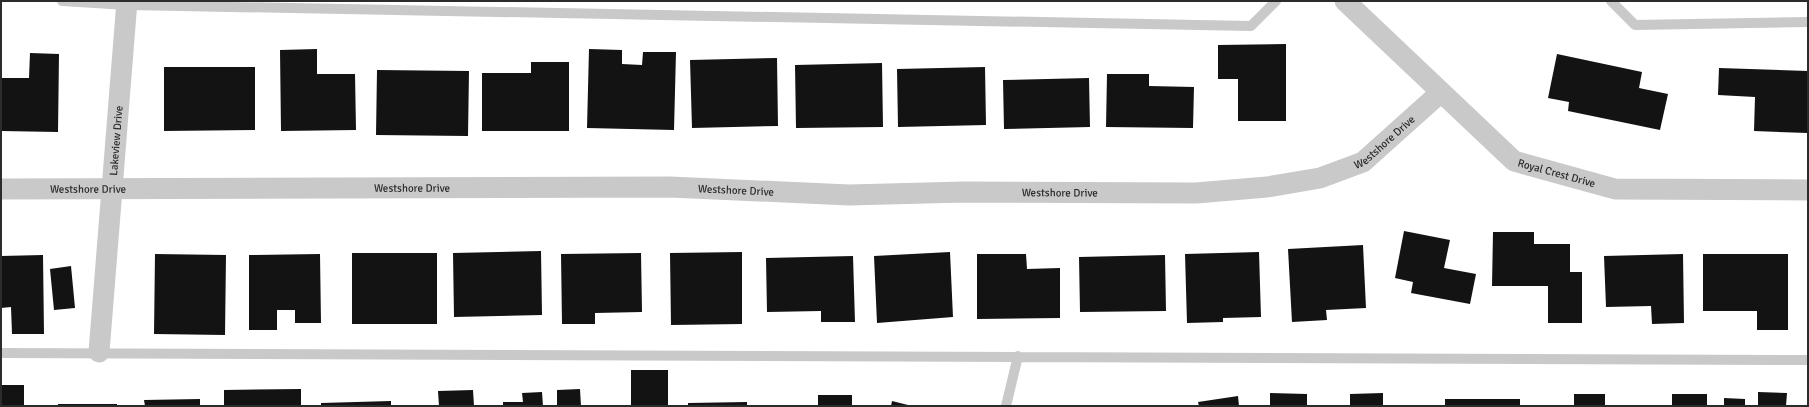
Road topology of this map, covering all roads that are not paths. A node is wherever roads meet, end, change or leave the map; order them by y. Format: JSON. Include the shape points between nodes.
{"nodes":[{"id":1,"x":62,"y":1,"type":"edge"},
{"id":2,"x":1276,"y":1,"type":"edge"},
{"id":3,"x":1345,"y":1,"type":"edge"},
{"id":4,"x":1612,"y":1,"type":"edge"},
{"id":5,"x":127,"y":3,"type":"edge"},
{"id":6,"x":1808,"y":22,"type":"edge"},
{"id":7,"x":1440,"y":93,"type":"junction"},
{"id":8,"x":1,"y":189,"type":"edge"},
{"id":9,"x":112,"y":190,"type":"junction"},
{"id":10,"x":1808,"y":190,"type":"edge"},
{"id":11,"x":99,"y":352,"type":"junction"},
{"id":12,"x":1,"y":353,"type":"edge"},
{"id":13,"x":1018,"y":356,"type":"junction"},
{"id":14,"x":1808,"y":360,"type":"edge"},
{"id":15,"x":1006,"y":406,"type":"edge"}],
"edges":[{"from":1,"to":5,"type":"lane"},
{"from":2,"to":5,"type":"lane","via":[[1251,26]]},
{"from":3,"to":7,"type":"street","name":"Royal Crest Drive"},
{"from":4,"to":6,"type":"lane","via":[[1635,25]]},
{"from":5,"to":9,"type":"street","name":"Lakeview Drive"},
{"from":7,"to":9,"type":"street","name":"Westshore Drive","via":[[1363,162],[1320,178],[1267,187],[1196,193],[964,192],[849,195],[670,187]]},
{"from":7,"to":10,"type":"street","name":"Royal Crest Drive","via":[[1514,161],[1615,189]]},
{"from":8,"to":9,"type":"street","name":"Westshore Drive"},
{"from":9,"to":11,"type":"street","name":"Lakeview Drive"},
{"from":11,"to":12,"type":"lane"},
{"from":11,"to":13,"type":"lane"},
{"from":13,"to":14,"type":"lane"},
{"from":13,"to":15,"type":"lane"}]}
